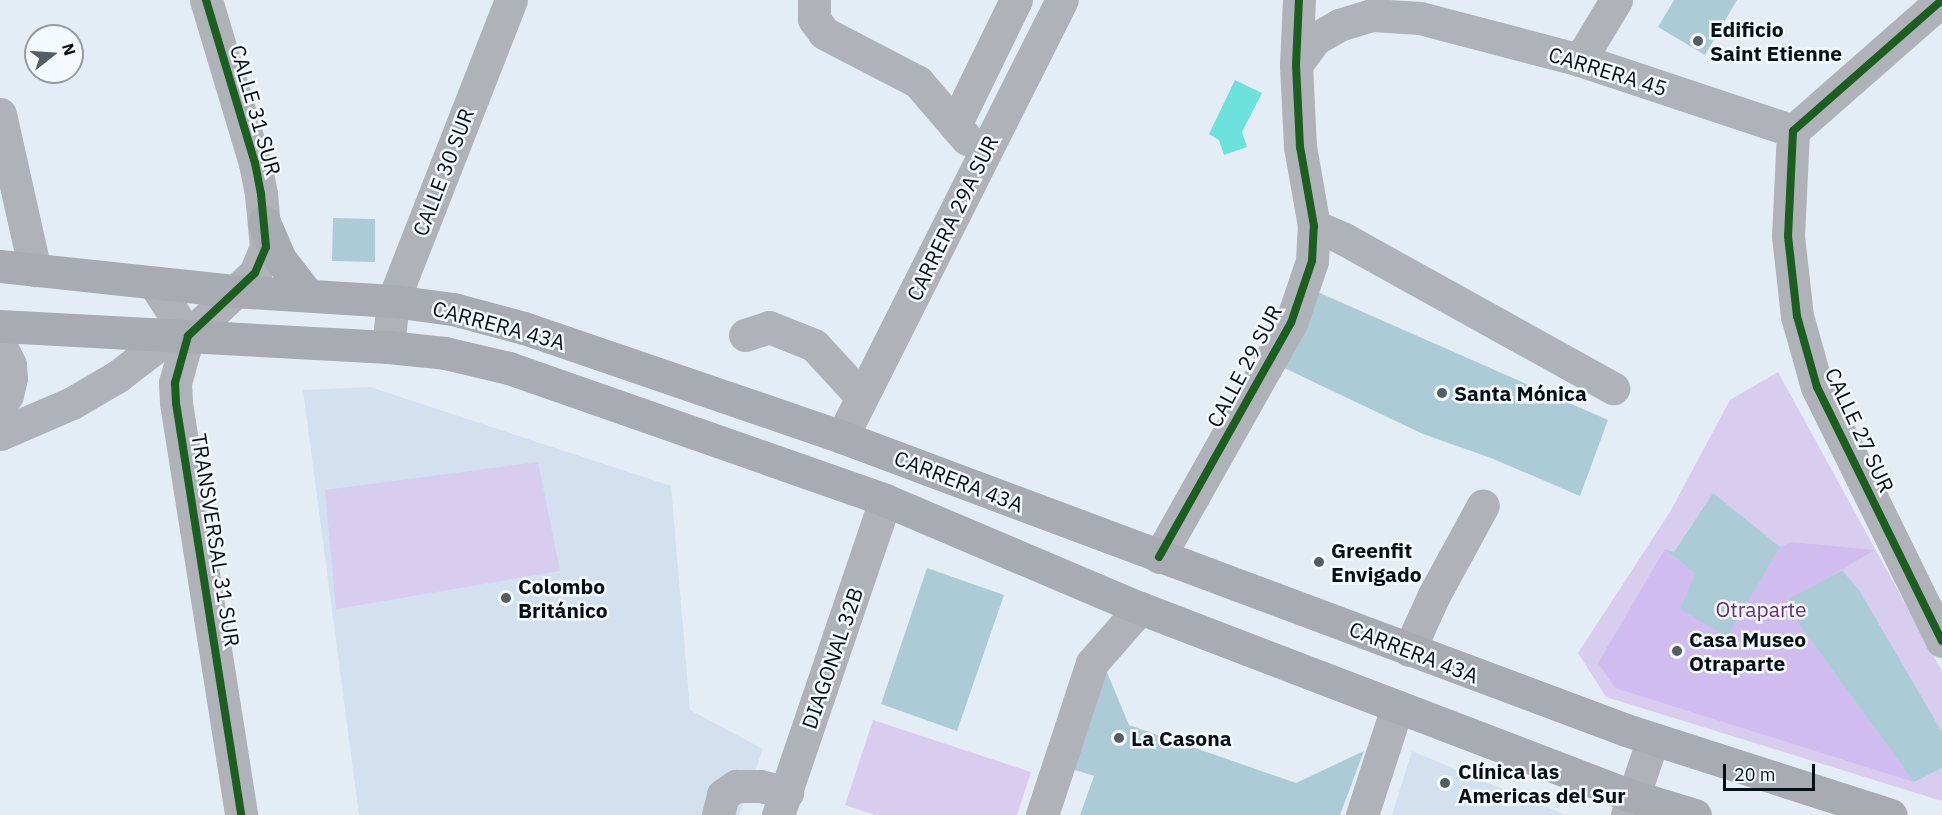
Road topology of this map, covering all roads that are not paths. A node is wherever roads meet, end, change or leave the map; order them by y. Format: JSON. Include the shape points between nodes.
{"nodes":[{"id":1,"x":206,"y":0,"type":"edge"},
{"id":2,"x":511,"y":0,"type":"edge"},
{"id":3,"x":1016,"y":0,"type":"edge"},
{"id":4,"x":1062,"y":0,"type":"edge"},
{"id":5,"x":1299,"y":0,"type":"edge"},
{"id":6,"x":1616,"y":0,"type":"edge"},
{"id":7,"x":1942,"y":0,"type":"edge"},
{"id":8,"x":813,"y":3,"type":"edge"},
{"id":9,"x":1409,"y":9,"type":"edge"},
{"id":10,"x":1581,"y":60,"type":"junction"},
{"id":11,"x":1296,"y":65,"type":"junction"},
{"id":12,"x":0,"y":114,"type":"edge"},
{"id":13,"x":955,"y":125,"type":"junction"},
{"id":14,"x":1793,"y":131,"type":"junction"},
{"id":15,"x":982,"y":156,"type":"junction"},
{"id":16,"x":264,"y":222,"type":"junction"},
{"id":17,"x":1314,"y":226,"type":"junction"},
{"id":18,"x":0,"y":266,"type":"edge"},
{"id":19,"x":34,"y":270,"type":"junction"},
{"id":20,"x":154,"y":283,"type":"junction"},
{"id":21,"x":234,"y":291,"type":"junction"},
{"id":22,"x":307,"y":294,"type":"junction"},
{"id":23,"x":393,"y":301,"type":"junction"},
{"id":24,"x":0,"y":326,"type":"edge"},
{"id":25,"x":745,"y":335,"type":"dead end"},
{"id":26,"x":179,"y":336,"type":"junction"},
{"id":27,"x":0,"y":345,"type":"edge"},
{"id":28,"x":388,"y":347,"type":"junction"},
{"id":29,"x":1613,"y":388,"type":"dead end"},
{"id":30,"x":861,"y":396,"type":"junction"},
{"id":31,"x":0,"y":406,"type":"edge"},
{"id":32,"x":0,"y":434,"type":"edge"},
{"id":33,"x":842,"y":437,"type":"junction"},
{"id":34,"x":885,"y":500,"type":"junction"},
{"id":35,"x":1483,"y":505,"type":"dead end"},
{"id":36,"x":1159,"y":557,"type":"junction"},
{"id":37,"x":1140,"y":608,"type":"junction"},
{"id":38,"x":1942,"y":641,"type":"edge"},
{"id":39,"x":1409,"y":650,"type":"junction"},
{"id":40,"x":1397,"y":706,"type":"junction"},
{"id":41,"x":1653,"y":739,"type":"junction"},
{"id":42,"x":783,"y":804,"type":"edge"},
{"id":43,"x":1630,"y":805,"type":"edge"},
{"id":44,"x":241,"y":815,"type":"edge"},
{"id":45,"x":718,"y":815,"type":"edge"},
{"id":46,"x":1042,"y":815,"type":"edge"},
{"id":47,"x":1362,"y":815,"type":"edge"},
{"id":48,"x":1695,"y":815,"type":"edge"},
{"id":49,"x":1891,"y":815,"type":"edge"}],
"edges":[{"from":1,"to":16,"type":"street","name":"CALLE 31 SUR","via":[[255,163]]},
{"from":2,"to":23,"type":"street","name":"CALLE 30 SUR"},
{"from":3,"to":13,"type":"street"},
{"from":4,"to":15,"type":"street","name":"CARRERA 29A SUR"},
{"from":5,"to":11,"type":"street","name":"CALLE 29 SUR"},
{"from":6,"to":10,"type":"street"},
{"from":7,"to":14,"type":"street"},
{"from":8,"to":13,"type":"street","via":[[814,19],[824,33],[918,82]]},
{"from":9,"to":10,"type":"street","name":"CARRERA 45"},
{"from":9,"to":11,"type":"street","name":"CARRERA 45","via":[[1339,26],[1315,39]]},
{"from":10,"to":14,"type":"street","name":"CARRERA 45"},
{"from":11,"to":17,"type":"street","name":"CALLE 29 SUR","via":[[1300,147]]},
{"from":12,"to":19,"type":"street"},
{"from":13,"to":15,"type":"street"},
{"from":14,"to":38,"type":"street","name":"CALLE 27 SUR","via":[[1788,236],[1797,316],[1817,387]]},
{"from":15,"to":30,"type":"street","name":"CARRERA 29A SUR"},
{"from":16,"to":21,"type":"street","name":"CALLE 31 SUR","via":[[266,247],[255,273]]},
{"from":16,"to":22,"type":"main road","via":[[280,259]]},
{"from":17,"to":29,"type":"street"},
{"from":17,"to":36,"type":"street","name":"CALLE 29 SUR","via":[[1312,261],[1291,323]]},
{"from":18,"to":19,"type":"main road","name":"CARRERA 43A"},
{"from":19,"to":20,"type":"main road","name":"CARRERA 43A"},
{"from":20,"to":21,"type":"main road","name":"CARRERA 43A"},
{"from":20,"to":26,"type":"street"},
{"from":21,"to":22,"type":"main road","name":"CARRERA 43A"},
{"from":21,"to":26,"type":"street"},
{"from":22,"to":23,"type":"main road","name":"CARRERA 43A"},
{"from":23,"to":28,"type":"street","name":"CALLE 30 SUR"},
{"from":23,"to":33,"type":"main road","name":"CARRERA 43A","via":[[453,309],[524,328]]},
{"from":24,"to":26,"type":"main road","name":"CARRERA 43A"},
{"from":25,"to":30,"type":"street","via":[[769,327],[814,345]]},
{"from":26,"to":28,"type":"main road","name":"CARRERA 43A"},
{"from":26,"to":32,"type":"street","via":[[72,403]]},
{"from":26,"to":44,"type":"street","name":"TRANSVERSAL 31 SUR","via":[[176,403]]},
{"from":27,"to":31,"type":"street","via":[[10,365],[7,395]]},
{"from":28,"to":34,"type":"main road","name":"CARRERA 43A","via":[[445,353],[509,368]]},
{"from":30,"to":33,"type":"street","name":"CARRERA 29A SUR"},
{"from":33,"to":36,"type":"main road","name":"CARRERA 43A"},
{"from":34,"to":37,"type":"main road","name":"CARRERA 43A"},
{"from":34,"to":42,"type":"street","name":"DIAGONAL 32B"},
{"from":35,"to":39,"type":"street"},
{"from":36,"to":39,"type":"main road","name":"CARRERA 43A"},
{"from":37,"to":40,"type":"main road","name":"CARRERA 43A"},
{"from":37,"to":46,"type":"street","via":[[1092,663]]},
{"from":39,"to":41,"type":"main road","name":"CARRERA 43A"},
{"from":40,"to":43,"type":"main road","name":"CARRERA 43A"},
{"from":40,"to":47,"type":"street"},
{"from":41,"to":43,"type":"street"},
{"from":41,"to":49,"type":"main road","name":"CARRERA 43A"},
{"from":42,"to":45,"type":"street","via":[[760,786],[736,786],[723,795]]},
{"from":43,"to":48,"type":"main road","name":"CARRERA 43A"}]}
